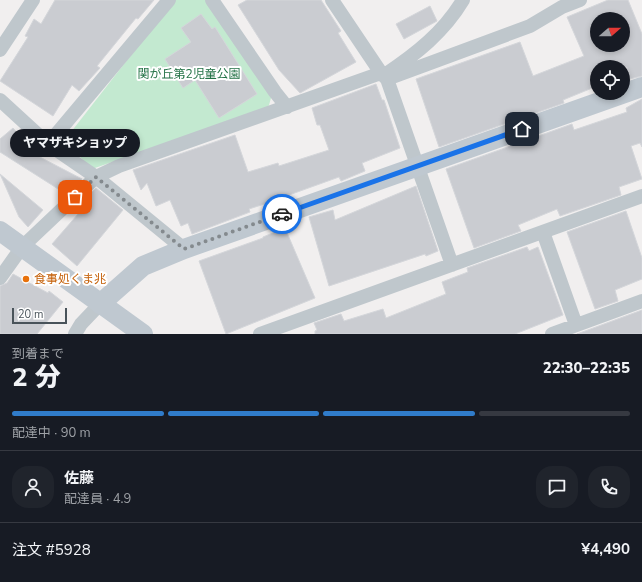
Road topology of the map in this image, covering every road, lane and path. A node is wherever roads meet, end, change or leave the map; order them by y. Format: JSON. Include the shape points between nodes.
{"nodes":[{"id":1,"x":33,"y":0,"type":"edge"},
{"id":2,"x":169,"y":0,"type":"edge"},
{"id":3,"x":212,"y":0,"type":"edge"},
{"id":4,"x":332,"y":0,"type":"edge"},
{"id":5,"x":463,"y":0,"type":"edge"},
{"id":6,"x":580,"y":0,"type":"edge"},
{"id":7,"x":0,"y":50,"type":"edge"},
{"id":8,"x":384,"y":76,"type":"junction"},
{"id":9,"x":642,"y":87,"type":"edge"},
{"id":10,"x":0,"y":100,"type":"edge"},
{"id":11,"x":288,"y":107,"type":"junction"},
{"id":12,"x":48,"y":144,"type":"junction"},
{"id":13,"x":418,"y":166,"type":"junction"},
{"id":14,"x":96,"y":177,"type":"junction"},
{"id":15,"x":642,"y":196,"type":"edge"},
{"id":16,"x":0,"y":231,"type":"edge"},
{"id":17,"x":543,"y":232,"type":"junction"},
{"id":18,"x":22,"y":247,"type":"junction"},
{"id":19,"x":184,"y":249,"type":"junction"},
{"id":20,"x":452,"y":265,"type":"junction"},
{"id":21,"x":0,"y":278,"type":"edge"},
{"id":22,"x":642,"y":301,"type":"edge"},
{"id":23,"x":100,"y":304,"type":"junction"},
{"id":24,"x":576,"y":325,"type":"junction"},
{"id":25,"x":75,"y":334,"type":"edge"},
{"id":26,"x":142,"y":334,"type":"edge"},
{"id":27,"x":260,"y":334,"type":"edge"},
{"id":28,"x":552,"y":334,"type":"edge"}],
"edges":[{"from":1,"to":7,"type":"street"},
{"from":2,"to":12,"type":"street"},
{"from":3,"to":11,"type":"street"},
{"from":4,"to":8,"type":"street"},
{"from":5,"to":8,"type":"street","via":[[424,48]]},
{"from":6,"to":8,"type":"street","via":[[562,7],[530,26]]},
{"from":8,"to":11,"type":"street"},
{"from":8,"to":13,"type":"street"},
{"from":9,"to":13,"type":"street"},
{"from":10,"to":12,"type":"street"},
{"from":11,"to":14,"type":"street","via":[[119,166]]},
{"from":12,"to":14,"type":"street"},
{"from":13,"to":19,"type":"street"},
{"from":13,"to":20,"type":"street"},
{"from":14,"to":18,"type":"street"},
{"from":14,"to":19,"type":"street"},
{"from":15,"to":17,"type":"street"},
{"from":16,"to":18,"type":"street"},
{"from":17,"to":20,"type":"street"},
{"from":17,"to":24,"type":"street"},
{"from":18,"to":21,"type":"street"},
{"from":18,"to":23,"type":"street"},
{"from":19,"to":23,"type":"street","via":[[143,266]]},
{"from":20,"to":27,"type":"street"},
{"from":22,"to":24,"type":"street"},
{"from":23,"to":25,"type":"street","via":[[80,324]]},
{"from":23,"to":26,"type":"street"},
{"from":24,"to":28,"type":"street"}]}
